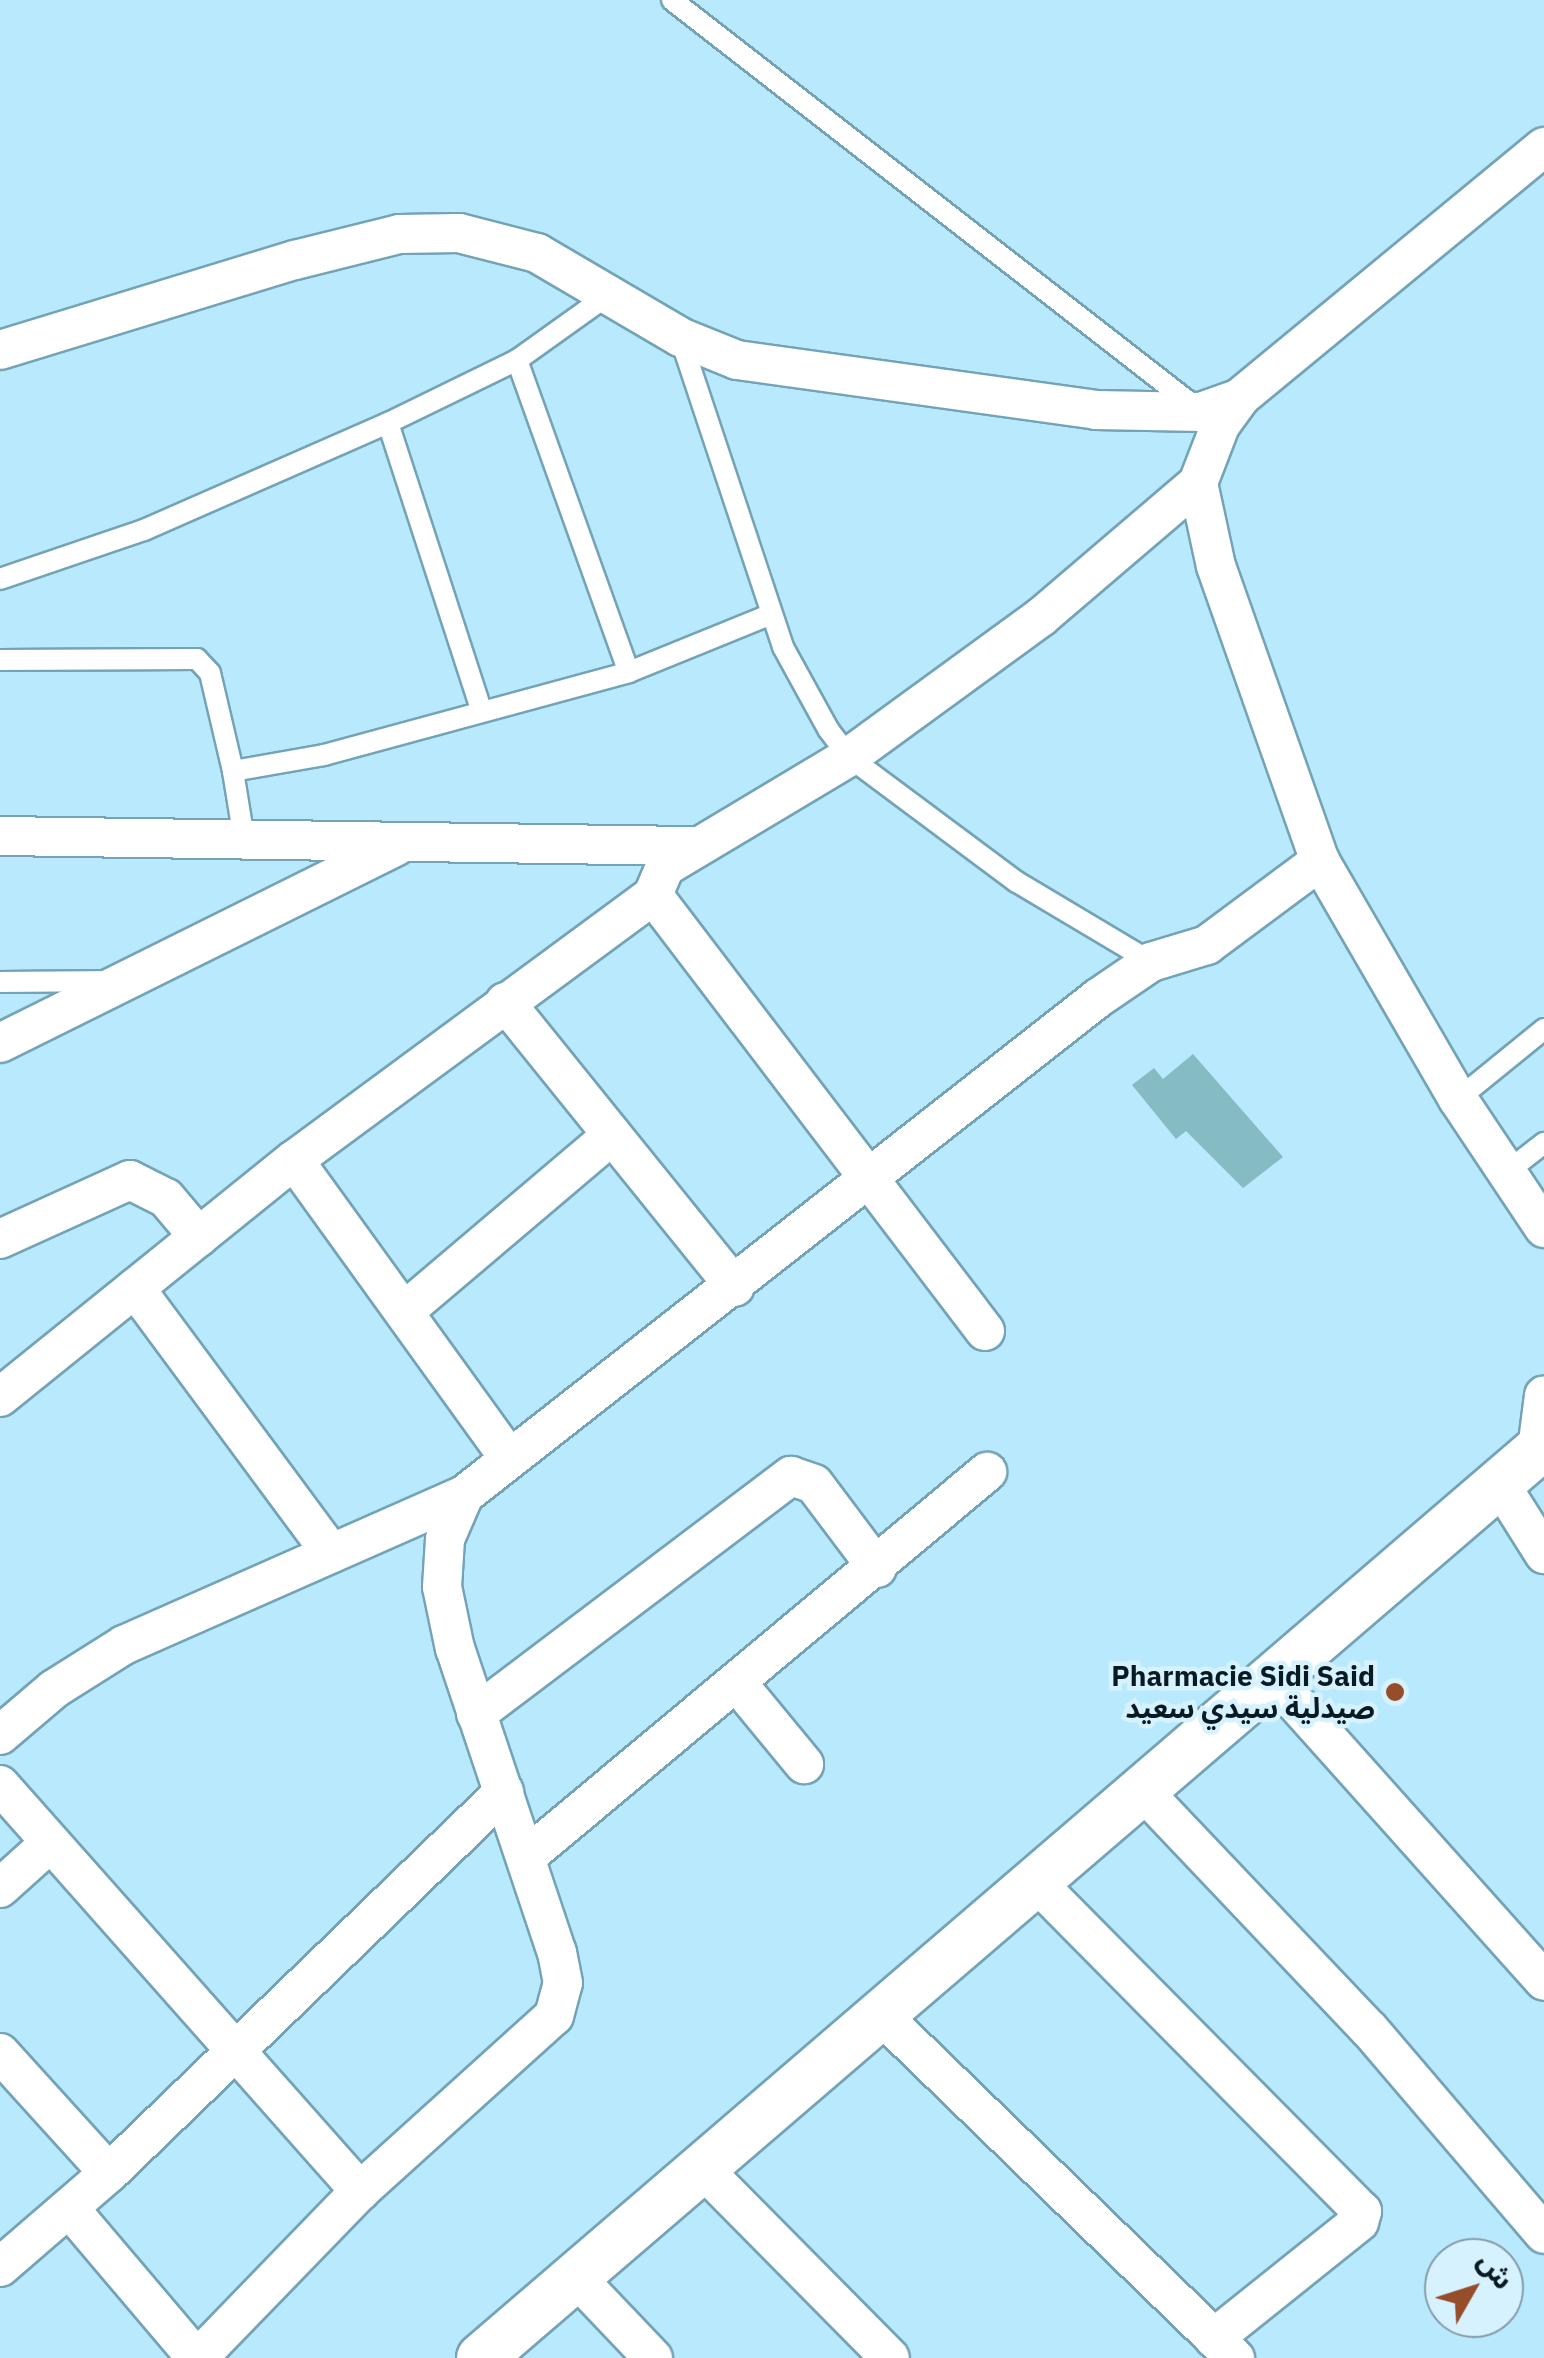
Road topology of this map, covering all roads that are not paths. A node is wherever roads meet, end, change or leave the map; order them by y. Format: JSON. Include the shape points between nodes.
{"nodes":[{"id":1,"x":672,"y":0,"type":"edge"},
{"id":2,"x":1544,"y":147,"type":"edge"},
{"id":3,"x":612,"y":293,"type":"junction"},
{"id":4,"x":680,"y":337,"type":"junction"},
{"id":5,"x":0,"y":350,"type":"edge"},
{"id":6,"x":517,"y":360,"type":"junction"},
{"id":7,"x":1240,"y":398,"type":"junction"},
{"id":8,"x":1202,"y":412,"type":"junction"},
{"id":9,"x":388,"y":423,"type":"junction"},
{"id":10,"x":1198,"y":483,"type":"junction"},
{"id":11,"x":0,"y":580,"type":"edge"},
{"id":12,"x":772,"y":614,"type":"junction"},
{"id":13,"x":0,"y":660,"type":"edge"},
{"id":14,"x":629,"y":672,"type":"junction"},
{"id":15,"x":481,"y":709,"type":"junction"},
{"id":16,"x":849,"y":757,"type":"junction"},
{"id":17,"x":233,"y":771,"type":"junction"},
{"id":18,"x":0,"y":836,"type":"edge"},
{"id":19,"x":244,"y":838,"type":"junction"},
{"id":20,"x":398,"y":845,"type":"junction"},
{"id":21,"x":694,"y":846,"type":"junction"},
{"id":22,"x":1320,"y":862,"type":"junction"},
{"id":23,"x":653,"y":895,"type":"junction"},
{"id":24,"x":1151,"y":962,"type":"junction"},
{"id":25,"x":137,"y":980,"type":"junction"},
{"id":26,"x":0,"y":982,"type":"edge"},
{"id":27,"x":505,"y":1002,"type":"junction"},
{"id":28,"x":1544,"y":1029,"type":"edge"},
{"id":29,"x":0,"y":1043,"type":"edge"},
{"id":30,"x":1458,"y":1099,"type":"junction"},
{"id":31,"x":612,"y":1135,"type":"junction"},
{"id":32,"x":1544,"y":1143,"type":"edge"},
{"id":33,"x":294,"y":1160,"type":"junction"},
{"id":34,"x":1508,"y":1171,"type":"junction"},
{"id":35,"x":870,"y":1177,"type":"junction"},
{"id":36,"x":1544,"y":1228,"type":"edge"},
{"id":37,"x":199,"y":1236,"type":"junction"},
{"id":38,"x":0,"y":1238,"type":"edge"},
{"id":39,"x":735,"y":1286,"type":"junction"},
{"id":40,"x":135,"y":1288,"type":"junction"},
{"id":41,"x":406,"y":1308,"type":"junction"},
{"id":42,"x":985,"y":1331,"type":"dead end"},
{"id":43,"x":1544,"y":1394,"type":"edge"},
{"id":44,"x":0,"y":1398,"type":"edge"},
{"id":45,"x":1541,"y":1447,"type":"edge"},
{"id":46,"x":510,"y":1458,"type":"junction"},
{"id":47,"x":987,"y":1472,"type":"dead end"},
{"id":48,"x":1500,"y":1484,"type":"junction"},
{"id":49,"x":464,"y":1494,"type":"junction"},
{"id":50,"x":331,"y":1554,"type":"junction"},
{"id":51,"x":1544,"y":1554,"type":"edge"},
{"id":52,"x":878,"y":1568,"type":"junction"},
{"id":53,"x":1276,"y":1680,"type":"junction"},
{"id":54,"x":738,"y":1684,"type":"junction"},
{"id":55,"x":476,"y":1714,"type":"junction"},
{"id":56,"x":0,"y":1735,"type":"edge"},
{"id":57,"x":804,"y":1764,"type":"dead end"},
{"id":58,"x":0,"y":1785,"type":"edge"},
{"id":59,"x":1142,"y":1789,"type":"junction"},
{"id":60,"x":504,"y":1792,"type":"junction"},
{"id":61,"x":50,"y":1843,"type":"junction"},
{"id":62,"x":526,"y":1857,"type":"junction"},
{"id":63,"x":1035,"y":1880,"type":"junction"},
{"id":64,"x":0,"y":1888,"type":"edge"},
{"id":65,"x":1544,"y":1981,"type":"edge"},
{"id":66,"x":881,"y":2015,"type":"junction"},
{"id":67,"x":233,"y":2048,"type":"junction"},
{"id":68,"x":0,"y":2052,"type":"edge"},
{"id":69,"x":704,"y":2170,"type":"junction"},
{"id":70,"x":109,"y":2173,"type":"junction"},
{"id":71,"x":360,"y":2191,"type":"junction"},
{"id":72,"x":69,"y":2208,"type":"junction"},
{"id":73,"x":1544,"y":2234,"type":"edge"},
{"id":74,"x":0,"y":2267,"type":"edge"},
{"id":75,"x":573,"y":2274,"type":"junction"},
{"id":76,"x":1225,"y":2348,"type":"edge"},
{"id":77,"x":197,"y":2358,"type":"edge"},
{"id":78,"x":482,"y":2358,"type":"edge"},
{"id":79,"x":653,"y":2358,"type":"edge"},
{"id":80,"x":890,"y":2358,"type":"edge"}],
"edges":[{"from":1,"to":8,"type":"lane"},
{"from":2,"to":7,"type":"street"},
{"from":3,"to":4,"type":"street"},
{"from":3,"to":5,"type":"street","via":[[537,253],[459,233],[399,234]]},
{"from":3,"to":6,"type":"lane"},
{"from":4,"to":8,"type":"street","via":[[737,360],[800,370],[1096,410]]},
{"from":4,"to":12,"type":"lane"},
{"from":6,"to":9,"type":"lane"},
{"from":6,"to":14,"type":"lane"},
{"from":7,"to":8,"type":"street"},
{"from":7,"to":10,"type":"street","via":[[1220,426]]},
{"from":9,"to":11,"type":"lane","via":[[211,502]]},
{"from":9,"to":15,"type":"lane"},
{"from":10,"to":16,"type":"street","via":[[1041,617]]},
{"from":10,"to":22,"type":"street","via":[[1216,566]]},
{"from":12,"to":14,"type":"lane"},
{"from":12,"to":16,"type":"lane","via":[[807,700]]},
{"from":13,"to":17,"type":"lane","via":[[196,659],[210,674]]},
{"from":14,"to":15,"type":"lane"},
{"from":15,"to":17,"type":"lane","via":[[324,754]]},
{"from":16,"to":21,"type":"street"},
{"from":16,"to":24,"type":"lane","via":[[1017,882]]},
{"from":17,"to":19,"type":"lane"},
{"from":18,"to":19,"type":"street"},
{"from":19,"to":20,"type":"street"},
{"from":20,"to":21,"type":"street"},
{"from":20,"to":25,"type":"street"},
{"from":21,"to":23,"type":"street","via":[[665,867]]},
{"from":22,"to":24,"type":"street","via":[[1207,945]]},
{"from":22,"to":30,"type":"street"},
{"from":23,"to":27,"type":"street"},
{"from":23,"to":35,"type":"street"},
{"from":24,"to":35,"type":"street"},
{"from":25,"to":26,"type":"lane"},
{"from":25,"to":29,"type":"street"},
{"from":27,"to":31,"type":"street"},
{"from":27,"to":33,"type":"street"},
{"from":28,"to":30,"type":"lane"},
{"from":30,"to":34,"type":"street"},
{"from":31,"to":39,"type":"street"},
{"from":31,"to":41,"type":"street"},
{"from":32,"to":34,"type":"lane"},
{"from":33,"to":37,"type":"street"},
{"from":33,"to":41,"type":"street"},
{"from":34,"to":36,"type":"street"},
{"from":35,"to":39,"type":"street"},
{"from":35,"to":42,"type":"street"},
{"from":37,"to":38,"type":"street","via":[[166,1198],[130,1180]]},
{"from":37,"to":40,"type":"street"},
{"from":39,"to":46,"type":"street"},
{"from":40,"to":44,"type":"street"},
{"from":40,"to":50,"type":"street"},
{"from":41,"to":46,"type":"street"},
{"from":43,"to":45,"type":"street"},
{"from":45,"to":48,"type":"street"},
{"from":46,"to":49,"type":"street"},
{"from":47,"to":52,"type":"street"},
{"from":48,"to":51,"type":"street"},
{"from":48,"to":53,"type":"street"},
{"from":49,"to":50,"type":"street"},
{"from":49,"to":55,"type":"street","via":[[446,1539],[442,1588]]},
{"from":50,"to":56,"type":"street","via":[[124,1645],[54,1689]]},
{"from":52,"to":54,"type":"street"},
{"from":52,"to":55,"type":"street","via":[[814,1484],[791,1476]]},
{"from":53,"to":59,"type":"street"},
{"from":53,"to":65,"type":"street"},
{"from":54,"to":57,"type":"street"},
{"from":54,"to":62,"type":"street"},
{"from":55,"to":60,"type":"street"},
{"from":58,"to":61,"type":"street"},
{"from":59,"to":63,"type":"street"},
{"from":59,"to":73,"type":"street","via":[[1370,2030]]},
{"from":60,"to":62,"type":"street"},
{"from":60,"to":67,"type":"street"},
{"from":61,"to":64,"type":"street"},
{"from":61,"to":67,"type":"street"},
{"from":62,"to":71,"type":"street","via":[[564,1984],[554,2016]]},
{"from":63,"to":66,"type":"street"},
{"from":63,"to":76,"type":"street","via":[[1362,2211],[1359,2222]]},
{"from":66,"to":69,"type":"street"},
{"from":66,"to":76,"type":"street"},
{"from":67,"to":70,"type":"street"},
{"from":67,"to":71,"type":"street"},
{"from":68,"to":70,"type":"street"},
{"from":69,"to":75,"type":"street"},
{"from":69,"to":80,"type":"street"},
{"from":70,"to":72,"type":"street"},
{"from":71,"to":77,"type":"street"},
{"from":72,"to":74,"type":"street"},
{"from":72,"to":77,"type":"street"},
{"from":75,"to":78,"type":"street"},
{"from":75,"to":79,"type":"street"}]}
